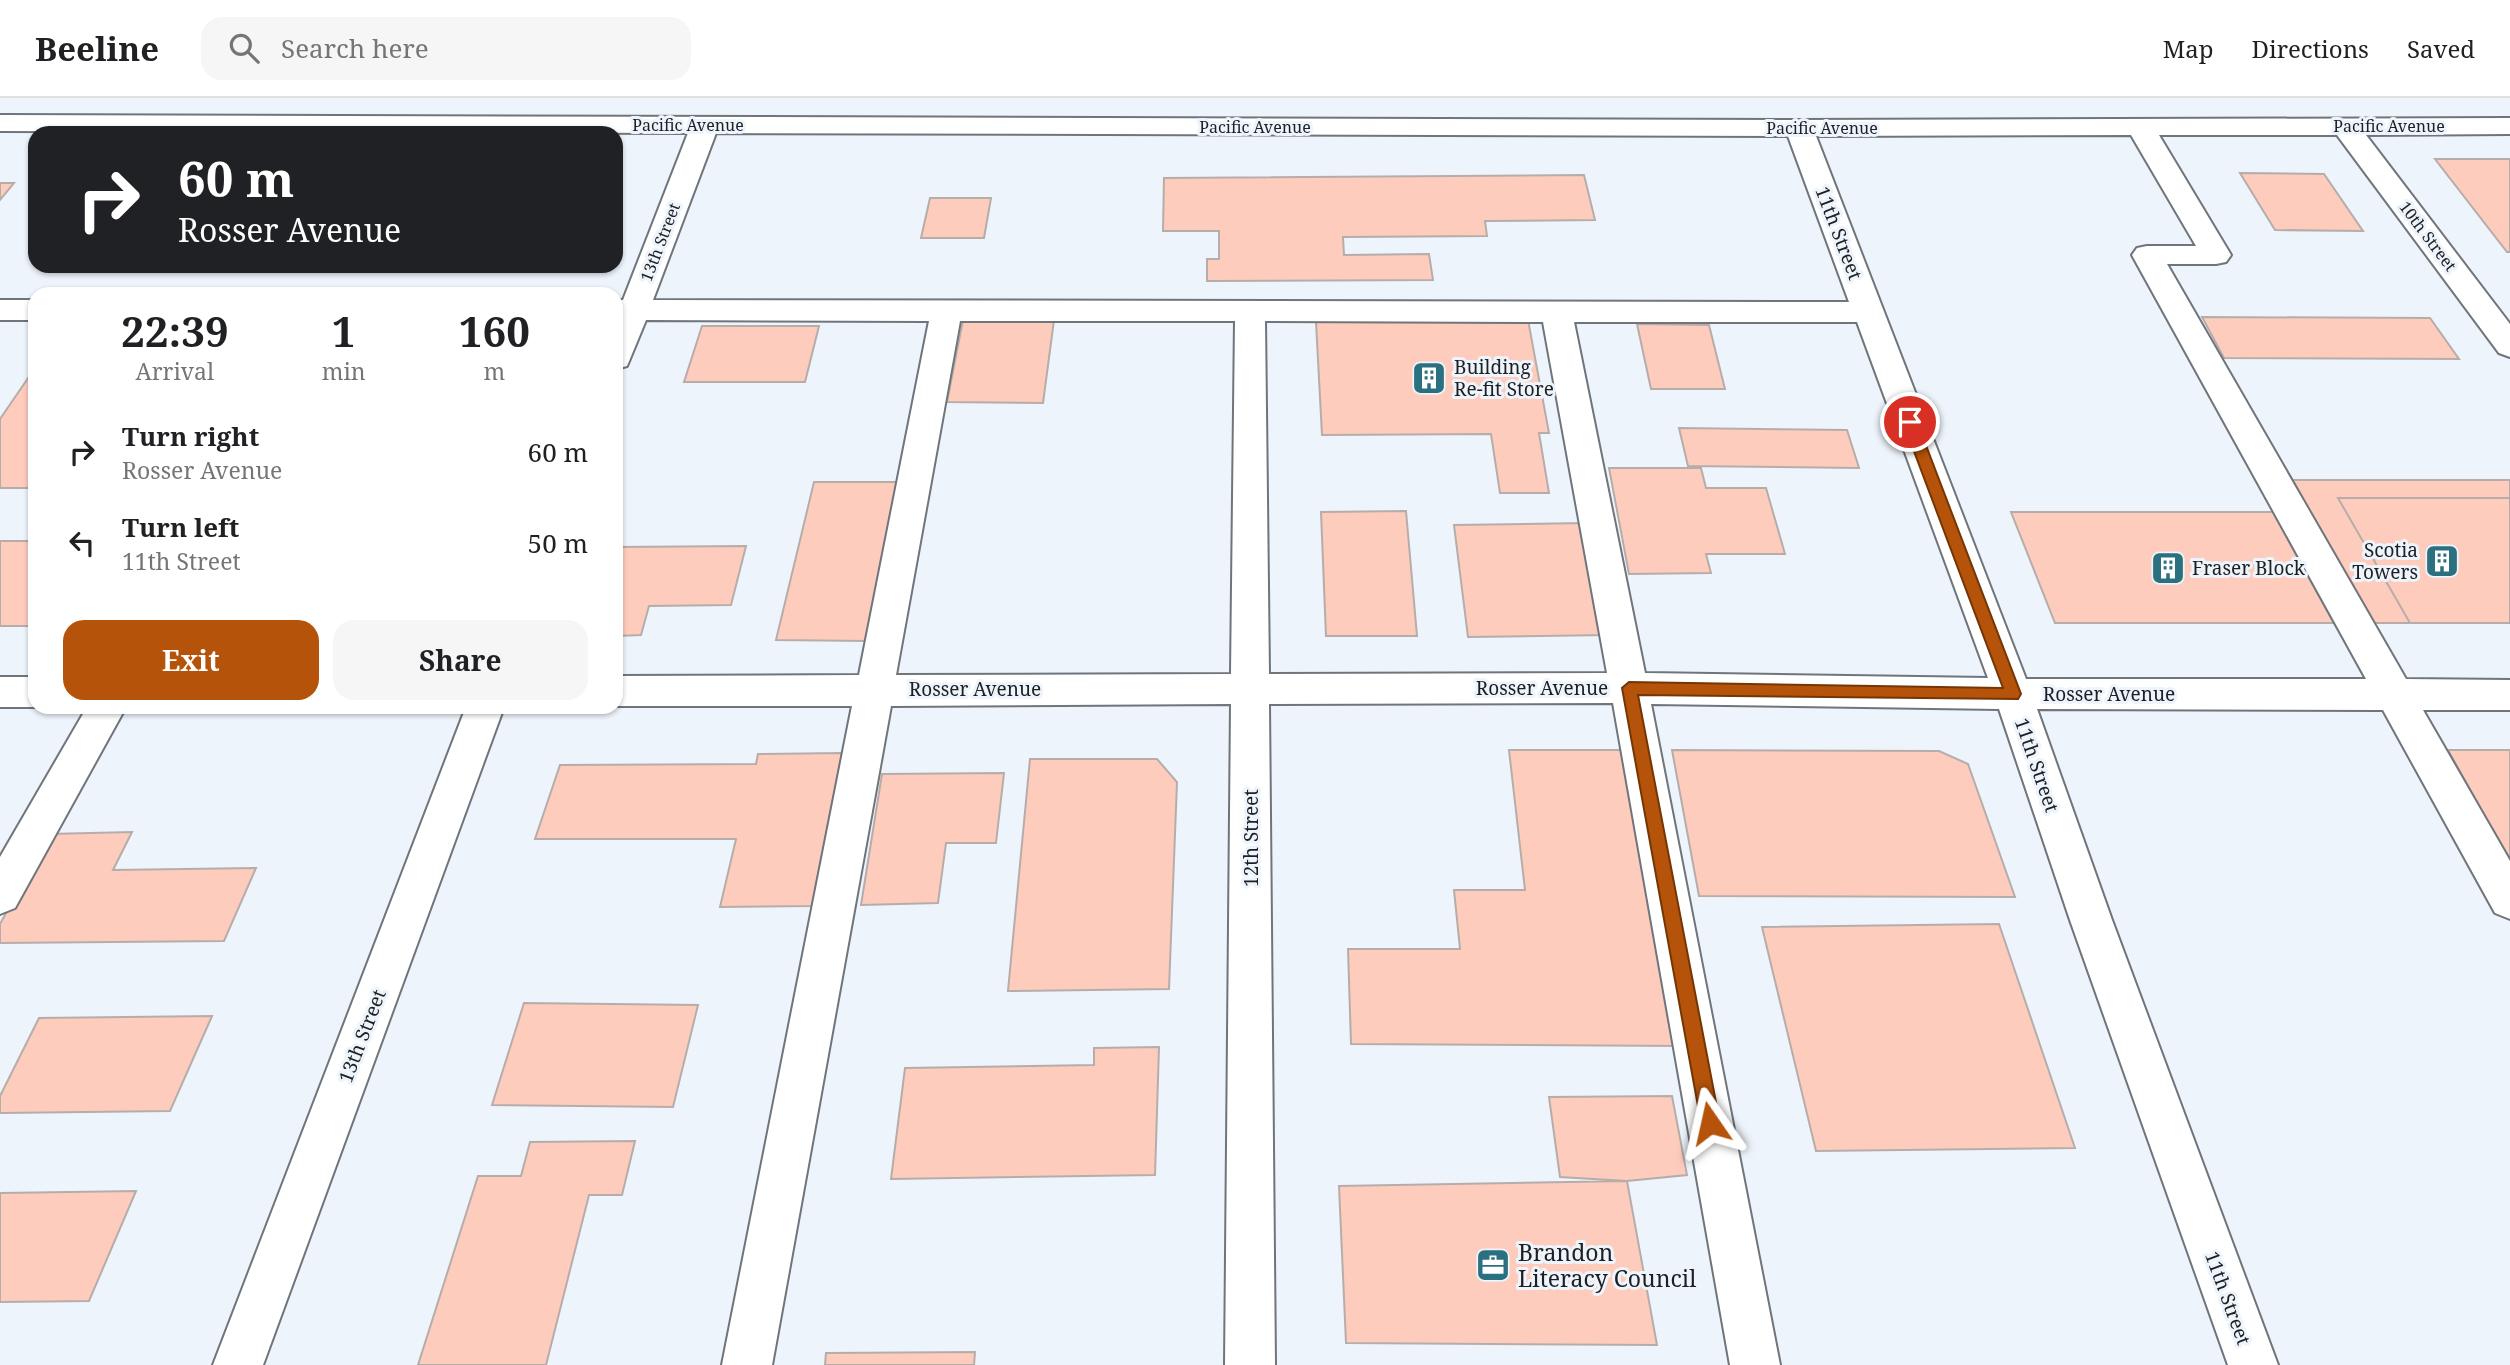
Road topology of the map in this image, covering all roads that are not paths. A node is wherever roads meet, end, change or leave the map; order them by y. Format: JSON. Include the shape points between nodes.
{"nodes":[{"id":1,"x":0,"y":123,"type":"edge"},
{"id":2,"x":705,"y":125,"type":"junction"},
{"id":3,"x":2345,"y":126,"type":"junction"},
{"id":4,"x":2510,"y":126,"type":"edge"},
{"id":5,"x":2140,"y":127,"type":"junction"},
{"id":6,"x":1799,"y":128,"type":"junction"},
{"id":7,"x":625,"y":310,"type":"edge"},
{"id":8,"x":946,"y":311,"type":"junction"},
{"id":9,"x":1250,"y":311,"type":"junction"},
{"id":10,"x":1556,"y":312,"type":"junction"},
{"id":11,"x":1869,"y":312,"type":"junction"},
{"id":12,"x":2510,"y":346,"type":"edge"},
{"id":13,"x":1251,"y":688,"type":"junction"},
{"id":14,"x":1629,"y":688,"type":"junction"},
{"id":15,"x":873,"y":689,"type":"junction"},
{"id":16,"x":623,"y":691,"type":"edge"},
{"id":17,"x":0,"y":692,"type":"edge"},
{"id":18,"x":28,"y":692,"type":"edge"},
{"id":19,"x":2013,"y":694,"type":"junction"},
{"id":20,"x":2396,"y":695,"type":"junction"},
{"id":21,"x":2510,"y":695,"type":"edge"},
{"id":22,"x":103,"y":714,"type":"edge"},
{"id":23,"x":482,"y":714,"type":"edge"},
{"id":24,"x":0,"y":895,"type":"edge"},
{"id":25,"x":2510,"y":900,"type":"edge"},
{"id":26,"x":238,"y":1365,"type":"edge"},
{"id":27,"x":747,"y":1365,"type":"edge"},
{"id":28,"x":1250,"y":1365,"type":"edge"},
{"id":29,"x":1755,"y":1365,"type":"edge"},
{"id":30,"x":2253,"y":1365,"type":"edge"}],
"edges":[{"from":1,"to":2,"type":"street","name":"Pacific Avenue"},
{"from":2,"to":6,"type":"street","name":"Pacific Avenue"},
{"from":2,"to":7,"type":"street","name":"13th Street"},
{"from":3,"to":4,"type":"street","name":"Pacific Avenue"},
{"from":3,"to":5,"type":"street","name":"Pacific Avenue"},
{"from":3,"to":12,"type":"street","name":"10th Street"},
{"from":5,"to":6,"type":"street","name":"Pacific Avenue"},
{"from":5,"to":20,"type":"street","via":[[2216,255],[2147,255]]},
{"from":6,"to":11,"type":"street","name":"11th Street"},
{"from":7,"to":8,"type":"street"},
{"from":8,"to":9,"type":"street"},
{"from":8,"to":15,"type":"street"},
{"from":9,"to":10,"type":"street"},
{"from":9,"to":13,"type":"street","name":"12th Street"},
{"from":10,"to":11,"type":"street"},
{"from":10,"to":14,"type":"street"},
{"from":11,"to":19,"type":"street","name":"11th Street"},
{"from":13,"to":14,"type":"street","name":"Rosser Avenue"},
{"from":13,"to":15,"type":"street","name":"Rosser Avenue"},
{"from":13,"to":28,"type":"street","name":"12th Street"},
{"from":14,"to":19,"type":"street","name":"Rosser Avenue"},
{"from":14,"to":29,"type":"street"},
{"from":15,"to":16,"type":"street","name":"Rosser Avenue"},
{"from":15,"to":27,"type":"street"},
{"from":17,"to":18,"type":"street"},
{"from":19,"to":20,"type":"street","name":"Rosser Avenue"},
{"from":19,"to":30,"type":"street","name":"11th Street"},
{"from":20,"to":21,"type":"street","name":"Rosser Avenue"},
{"from":20,"to":25,"type":"street"},
{"from":22,"to":24,"type":"street"},
{"from":23,"to":26,"type":"street","name":"13th Street"}]}
